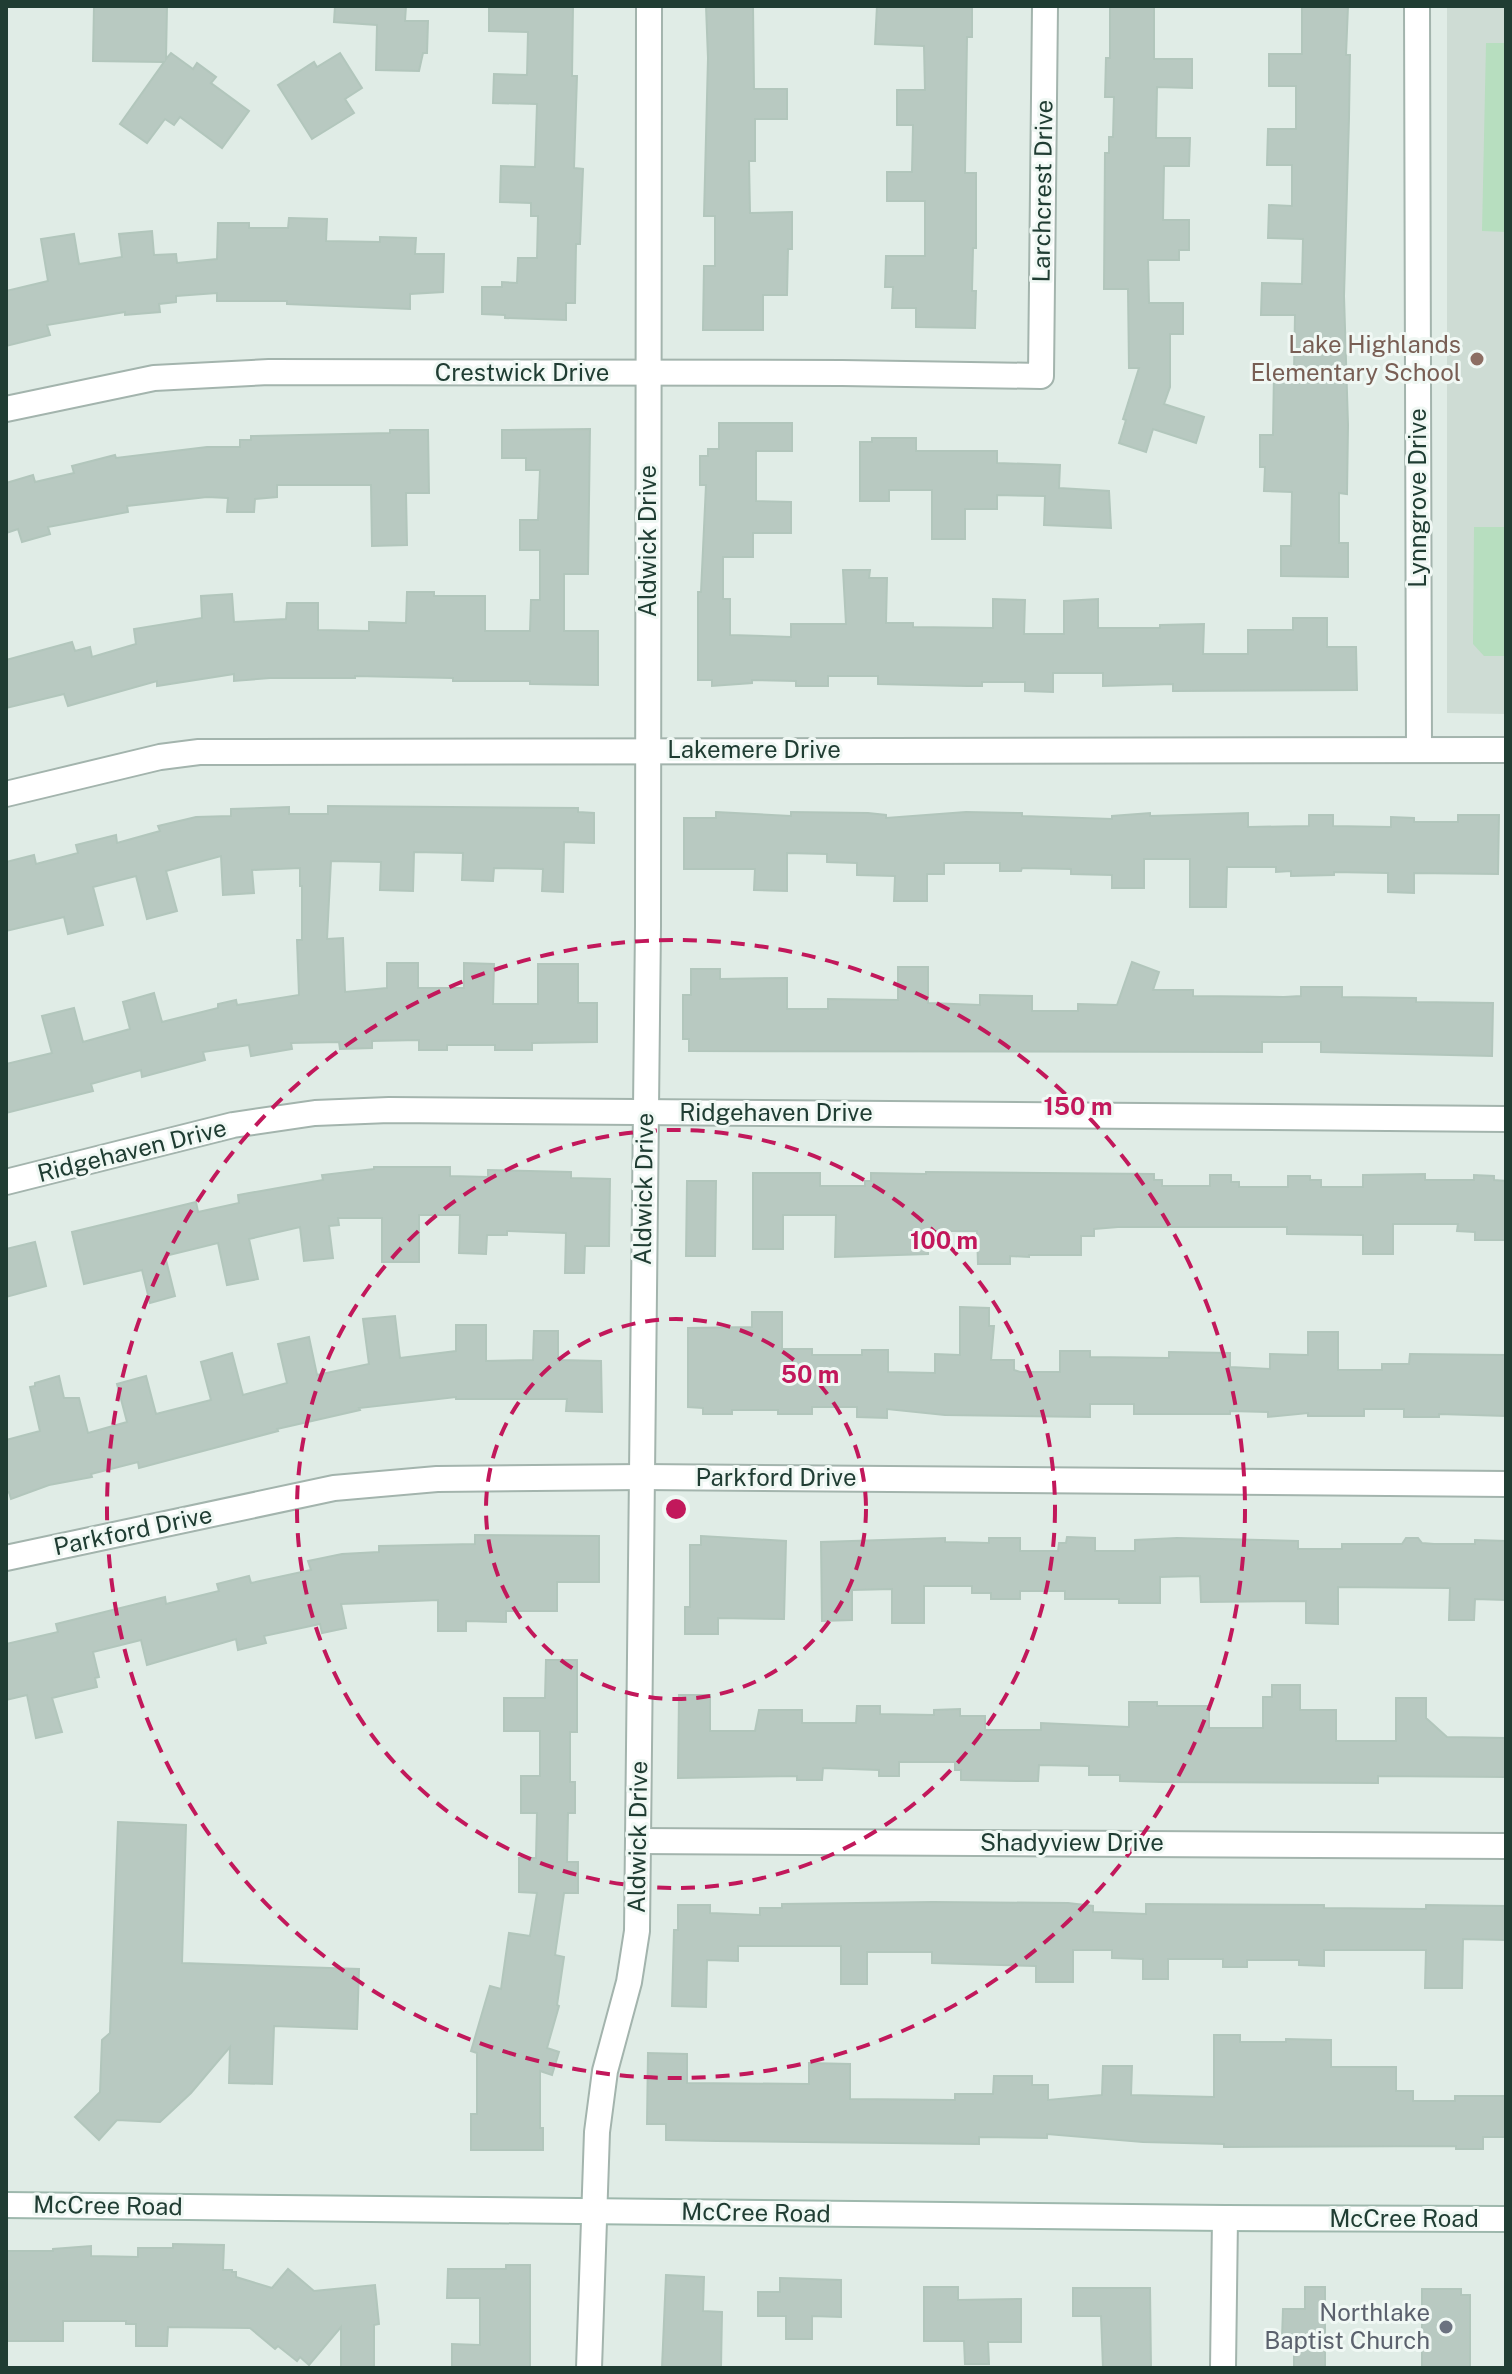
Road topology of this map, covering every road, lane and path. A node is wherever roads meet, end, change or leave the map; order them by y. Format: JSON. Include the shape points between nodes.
{"nodes":[{"id":1,"x":649,"y":6,"type":"edge"},
{"id":2,"x":1045,"y":6,"type":"edge"},
{"id":3,"x":1417,"y":6,"type":"edge"},
{"id":4,"x":647,"y":373,"type":"junction"},
{"id":5,"x":1041,"y":376,"type":"joint"},
{"id":6,"x":6,"y":409,"type":"edge"},
{"id":7,"x":649,"y":750,"type":"junction"},
{"id":8,"x":1419,"y":750,"type":"junction"},
{"id":9,"x":1506,"y":750,"type":"edge"},
{"id":10,"x":6,"y":794,"type":"edge"},
{"id":11,"x":645,"y":1112,"type":"junction"},
{"id":12,"x":1506,"y":1119,"type":"edge"},
{"id":13,"x":6,"y":1182,"type":"edge"},
{"id":14,"x":642,"y":1477,"type":"junction"},
{"id":15,"x":1506,"y":1484,"type":"edge"},
{"id":16,"x":6,"y":1558,"type":"edge"},
{"id":17,"x":638,"y":1841,"type":"junction"},
{"id":18,"x":1506,"y":1846,"type":"edge"},
{"id":19,"x":6,"y":2205,"type":"edge"},
{"id":20,"x":594,"y":2211,"type":"junction"},
{"id":21,"x":1225,"y":2218,"type":"junction"},
{"id":22,"x":1506,"y":2219,"type":"edge"},
{"id":23,"x":589,"y":2368,"type":"edge"},
{"id":24,"x":1223,"y":2368,"type":"edge"}],
"edges":[{"from":1,"to":4,"type":"street","name":"Aldwick Drive"},
{"from":2,"to":5,"type":"street","name":"Larchcrest Drive"},
{"from":3,"to":8,"type":"street","name":"Lynngrove Drive"},
{"from":4,"to":5,"type":"street","name":"Crestwick Drive"},
{"from":4,"to":6,"type":"street","name":"Crestwick Drive","via":[[269,372],[168,377]]},
{"from":4,"to":7,"type":"street","name":"Aldwick Drive"},
{"from":7,"to":8,"type":"street","name":"Lakemere Drive"},
{"from":7,"to":10,"type":"street","name":"Lakemere Drive","via":[[199,752]]},
{"from":7,"to":11,"type":"street","name":"Aldwick Drive"},
{"from":8,"to":9,"type":"street","name":"Lakemere Drive"},
{"from":11,"to":12,"type":"street","name":"Ridgehaven Drive"},
{"from":11,"to":13,"type":"street","name":"Ridgehaven Drive","via":[[315,1113],[233,1125]]},
{"from":11,"to":14,"type":"street","name":"Aldwick Drive"},
{"from":14,"to":15,"type":"street","name":"Parkford Drive"},
{"from":14,"to":16,"type":"street","name":"Parkford Drive","via":[[437,1479],[334,1488]]},
{"from":14,"to":17,"type":"street","name":"Aldwick Drive"},
{"from":17,"to":18,"type":"street","name":"Shadyview Drive"},
{"from":17,"to":20,"type":"street","name":"Aldwick Drive","via":[[637,1931],[605,2071]]},
{"from":19,"to":20,"type":"street","name":"McCree Road"},
{"from":20,"to":21,"type":"street","name":"McCree Road"},
{"from":20,"to":23,"type":"street","name":"Aldwick Drive"},
{"from":21,"to":22,"type":"street","name":"McCree Road"},
{"from":21,"to":24,"type":"street"}]}
